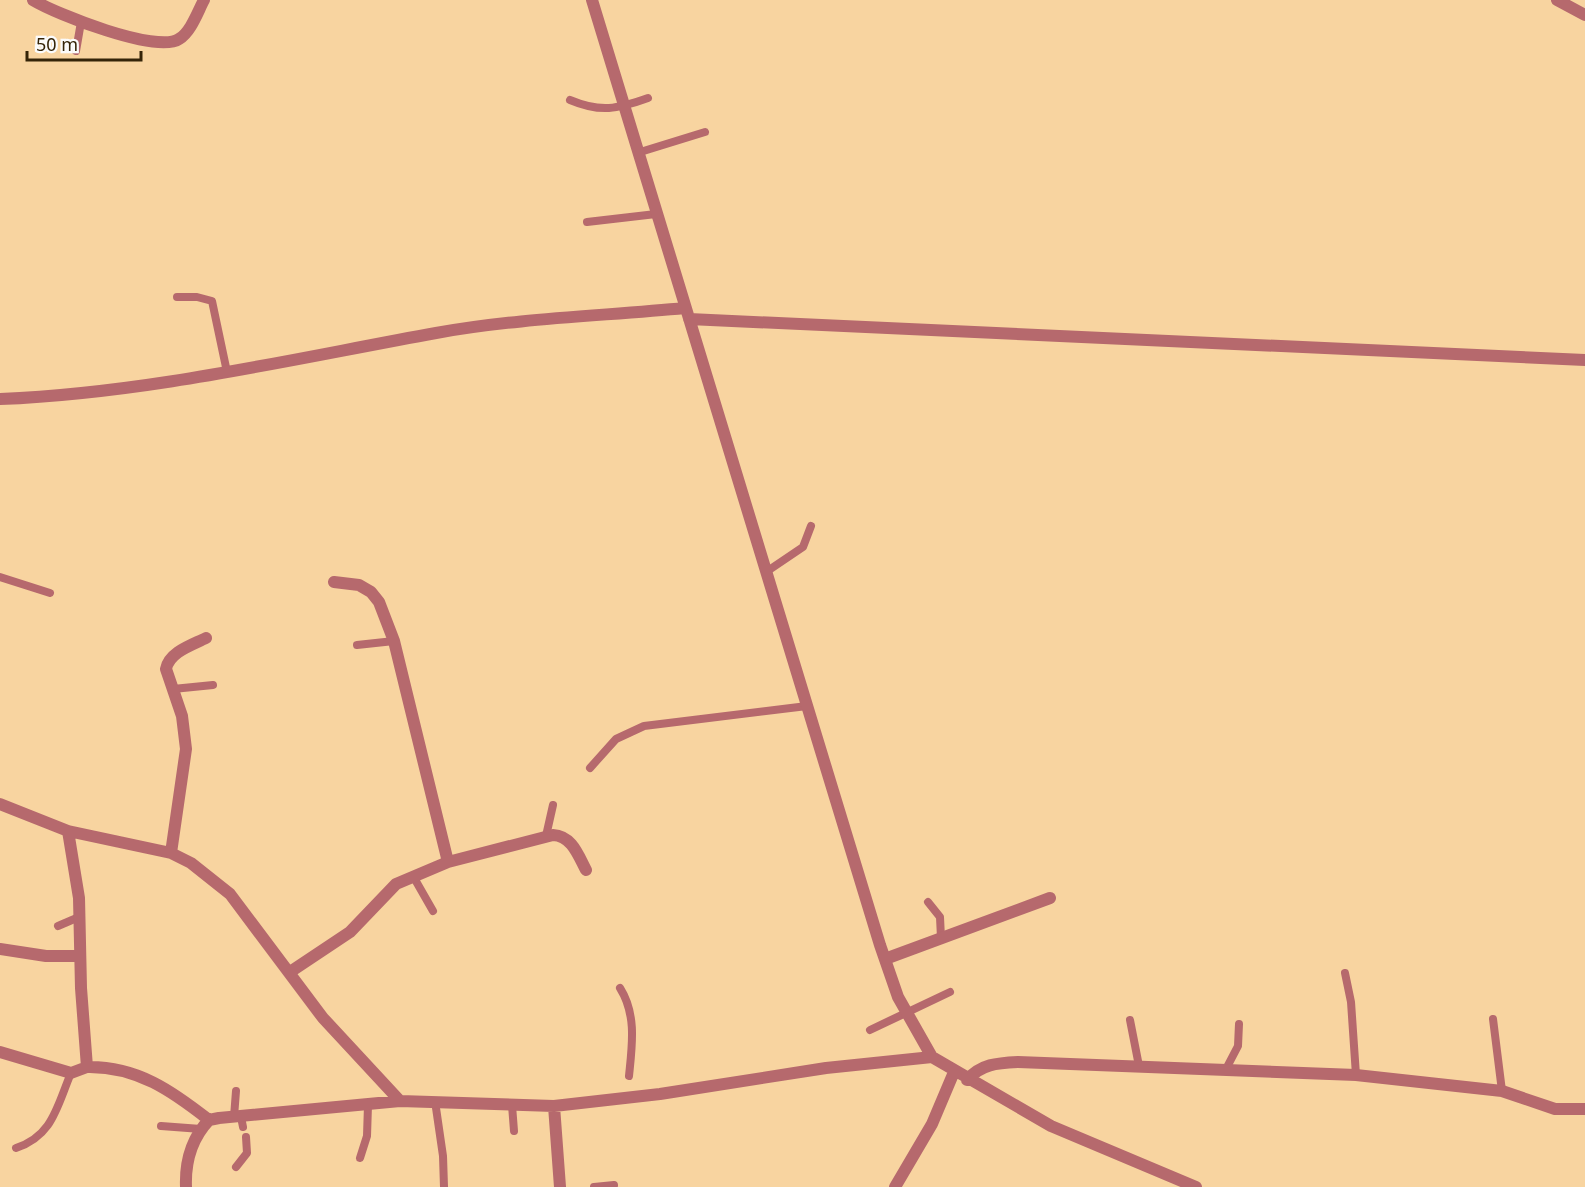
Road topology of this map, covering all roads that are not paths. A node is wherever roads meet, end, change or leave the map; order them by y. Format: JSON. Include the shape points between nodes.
{"nodes":[{"id":1,"x":33,"y":0,"type":"edge"},
{"id":2,"x":204,"y":0,"type":"edge"},
{"id":3,"x":592,"y":0,"type":"edge"},
{"id":4,"x":1557,"y":0,"type":"edge"},
{"id":5,"x":1585,"y":15,"type":"edge"},
{"id":6,"x":81,"y":22,"type":"junction"},
{"id":7,"x":76,"y":51,"type":"dead end"},
{"id":8,"x":648,"y":98,"type":"dead end"},
{"id":9,"x":570,"y":100,"type":"dead end"},
{"id":10,"x":624,"y":106,"type":"junction"},
{"id":11,"x":705,"y":132,"type":"dead end"},
{"id":12,"x":637,"y":153,"type":"junction"},
{"id":13,"x":656,"y":214,"type":"junction"},
{"id":14,"x":587,"y":222,"type":"dead end"},
{"id":15,"x":177,"y":297,"type":"dead end"},
{"id":16,"x":687,"y":314,"type":"junction"},
{"id":17,"x":1585,"y":360,"type":"edge"},
{"id":18,"x":226,"y":372,"type":"junction"},
{"id":19,"x":0,"y":399,"type":"edge"},
{"id":20,"x":811,"y":526,"type":"dead end"},
{"id":21,"x":766,"y":572,"type":"junction"},
{"id":22,"x":0,"y":577,"type":"edge"},
{"id":23,"x":334,"y":582,"type":"dead end"},
{"id":24,"x":50,"y":593,"type":"dead end"},
{"id":25,"x":206,"y":638,"type":"dead end"},
{"id":26,"x":394,"y":641,"type":"junction"},
{"id":27,"x":357,"y":645,"type":"dead end"},
{"id":28,"x":213,"y":685,"type":"dead end"},
{"id":29,"x":173,"y":689,"type":"junction"},
{"id":30,"x":807,"y":706,"type":"junction"},
{"id":31,"x":590,"y":768,"type":"dead end"},
{"id":32,"x":0,"y":805,"type":"edge"},
{"id":33,"x":553,"y":805,"type":"dead end"},
{"id":34,"x":68,"y":831,"type":"junction"},
{"id":35,"x":546,"y":836,"type":"junction"},
{"id":36,"x":171,"y":853,"type":"junction"},
{"id":37,"x":448,"y":862,"type":"junction"},
{"id":38,"x":586,"y":870,"type":"dead end"},
{"id":39,"x":413,"y":876,"type":"junction"},
{"id":40,"x":1050,"y":898,"type":"dead end"},
{"id":41,"x":928,"y":902,"type":"dead end"},
{"id":42,"x":433,"y":911,"type":"dead end"},
{"id":43,"x":79,"y":917,"type":"junction"},
{"id":44,"x":58,"y":926,"type":"dead end"},
{"id":45,"x":941,"y":938,"type":"junction"},
{"id":46,"x":0,"y":949,"type":"edge"},
{"id":47,"x":80,"y":956,"type":"junction"},
{"id":48,"x":885,"y":959,"type":"junction"},
{"id":49,"x":290,"y":972,"type":"junction"},
{"id":50,"x":1345,"y":973,"type":"dead end"},
{"id":51,"x":620,"y":988,"type":"dead end"},
{"id":52,"x":950,"y":992,"type":"dead end"},
{"id":53,"x":907,"y":1015,"type":"junction"},
{"id":54,"x":1493,"y":1019,"type":"dead end"},
{"id":55,"x":1130,"y":1020,"type":"dead end"},
{"id":56,"x":1239,"y":1024,"type":"dead end"},
{"id":57,"x":870,"y":1030,"type":"dead end"},
{"id":58,"x":0,"y":1052,"type":"edge"},
{"id":59,"x":932,"y":1057,"type":"junction"},
{"id":60,"x":1139,"y":1066,"type":"junction"},
{"id":61,"x":87,"y":1067,"type":"junction"},
{"id":62,"x":1226,"y":1069,"type":"junction"},
{"id":63,"x":954,"y":1072,"type":"junction"},
{"id":64,"x":71,"y":1073,"type":"junction"},
{"id":65,"x":1356,"y":1075,"type":"junction"},
{"id":66,"x":629,"y":1076,"type":"dead end"},
{"id":67,"x":967,"y":1080,"type":"junction"},
{"id":68,"x":236,"y":1091,"type":"dead end"},
{"id":69,"x":1502,"y":1091,"type":"junction"},
{"id":70,"x":400,"y":1101,"type":"junction"},
{"id":71,"x":435,"y":1101,"type":"junction"},
{"id":72,"x":368,"y":1105,"type":"junction"},
{"id":73,"x":512,"y":1105,"type":"junction"},
{"id":74,"x":554,"y":1106,"type":"junction"},
{"id":75,"x":1585,"y":1109,"type":"edge"},
{"id":76,"x":240,"y":1120,"type":"junction"},
{"id":77,"x":205,"y":1124,"type":"junction"},
{"id":78,"x":161,"y":1126,"type":"dead end"},
{"id":79,"x":514,"y":1131,"type":"dead end"},
{"id":80,"x":246,"y":1137,"type":"dead end"},
{"id":81,"x":16,"y":1148,"type":"dead end"},
{"id":82,"x":360,"y":1158,"type":"dead end"},
{"id":83,"x":236,"y":1167,"type":"dead end"},
{"id":84,"x":614,"y":1185,"type":"dead end"},
{"id":85,"x":186,"y":1187,"type":"edge"},
{"id":86,"x":444,"y":1187,"type":"edge"},
{"id":87,"x":560,"y":1187,"type":"edge"},
{"id":88,"x":594,"y":1187,"type":"edge"},
{"id":89,"x":895,"y":1187,"type":"edge"},
{"id":90,"x":1196,"y":1187,"type":"edge"}],
"edges":[{"from":1,"to":6,"type":"street"},
{"from":2,"to":6,"type":"street","via":[[185,34],[171,43],[110,32]]},
{"from":3,"to":10,"type":"street"},
{"from":4,"to":5,"type":"street"},
{"from":6,"to":7,"type":"lane"},
{"from":8,"to":10,"type":"lane"},
{"from":9,"to":10,"type":"lane","via":[[596,109]]},
{"from":10,"to":12,"type":"street"},
{"from":11,"to":12,"type":"lane"},
{"from":12,"to":13,"type":"street"},
{"from":13,"to":14,"type":"lane"},
{"from":13,"to":16,"type":"street"},
{"from":15,"to":18,"type":"lane","via":[[212,301]]},
{"from":16,"to":17,"type":"street"},
{"from":16,"to":18,"type":"street","via":[[537,319],[472,327]]},
{"from":16,"to":21,"type":"street"},
{"from":18,"to":19,"type":"street","via":[[59,395]]},
{"from":20,"to":21,"type":"lane","via":[[803,547]]},
{"from":21,"to":30,"type":"street"},
{"from":22,"to":24,"type":"lane"},
{"from":23,"to":26,"type":"street","via":[[351,582],[371,592]]},
{"from":25,"to":29,"type":"street","via":[[175,654],[167,663]]},
{"from":26,"to":27,"type":"lane"},
{"from":26,"to":37,"type":"street"},
{"from":28,"to":29,"type":"lane"},
{"from":29,"to":36,"type":"street","via":[[186,748]]},
{"from":30,"to":31,"type":"lane","via":[[644,726],[616,740]]},
{"from":30,"to":48,"type":"street"},
{"from":32,"to":34,"type":"street"},
{"from":33,"to":35,"type":"lane"},
{"from":34,"to":36,"type":"street"},
{"from":34,"to":43,"type":"street"},
{"from":35,"to":37,"type":"street"},
{"from":35,"to":38,"type":"street","via":[[562,835],[568,840]]},
{"from":36,"to":49,"type":"street","via":[[191,863],[230,894]]},
{"from":37,"to":39,"type":"street"},
{"from":39,"to":42,"type":"lane"},
{"from":39,"to":49,"type":"street","via":[[385,892],[372,912],[350,932]]},
{"from":40,"to":45,"type":"street"},
{"from":41,"to":45,"type":"lane","via":[[940,917]]},
{"from":43,"to":44,"type":"lane"},
{"from":43,"to":47,"type":"street"},
{"from":45,"to":48,"type":"street"},
{"from":46,"to":47,"type":"street"},
{"from":47,"to":61,"type":"street"},
{"from":48,"to":53,"type":"street"},
{"from":49,"to":70,"type":"street","via":[[342,1039]]},
{"from":50,"to":65,"type":"lane"},
{"from":51,"to":66,"type":"lane","via":[[629,1008],[633,1037]]},
{"from":52,"to":53,"type":"lane"},
{"from":53,"to":57,"type":"lane"},
{"from":53,"to":59,"type":"street"},
{"from":54,"to":69,"type":"lane"},
{"from":55,"to":60,"type":"lane"},
{"from":56,"to":62,"type":"lane","via":[[1238,1046]]},
{"from":58,"to":64,"type":"street"},
{"from":59,"to":63,"type":"street"},
{"from":59,"to":74,"type":"street"},
{"from":60,"to":62,"type":"street"},
{"from":60,"to":67,"type":"street","via":[[998,1063],[979,1069]]},
{"from":61,"to":64,"type":"street"},
{"from":61,"to":77,"type":"street","via":[[116,1069],[156,1082]]},
{"from":62,"to":65,"type":"street"},
{"from":63,"to":67,"type":"street"},
{"from":63,"to":89,"type":"street","via":[[932,1124]]},
{"from":64,"to":81,"type":"lane","via":[[45,1131],[37,1140]]},
{"from":65,"to":69,"type":"street"},
{"from":67,"to":90,"type":"street","via":[[1051,1126]]},
{"from":68,"to":76,"type":"lane"},
{"from":69,"to":75,"type":"street","via":[[1555,1109]]},
{"from":70,"to":71,"type":"street"},
{"from":70,"to":72,"type":"street"},
{"from":71,"to":73,"type":"street"},
{"from":71,"to":86,"type":"lane"},
{"from":72,"to":76,"type":"street"},
{"from":72,"to":82,"type":"lane","via":[[368,1136]]},
{"from":73,"to":74,"type":"street"},
{"from":73,"to":79,"type":"lane"},
{"from":74,"to":87,"type":"street"},
{"from":76,"to":77,"type":"street"},
{"from":77,"to":78,"type":"lane"},
{"from":77,"to":85,"type":"street","via":[[189,1155]]},
{"from":80,"to":83,"type":"lane","via":[[248,1153]]},
{"from":84,"to":88,"type":"lane"}]}
